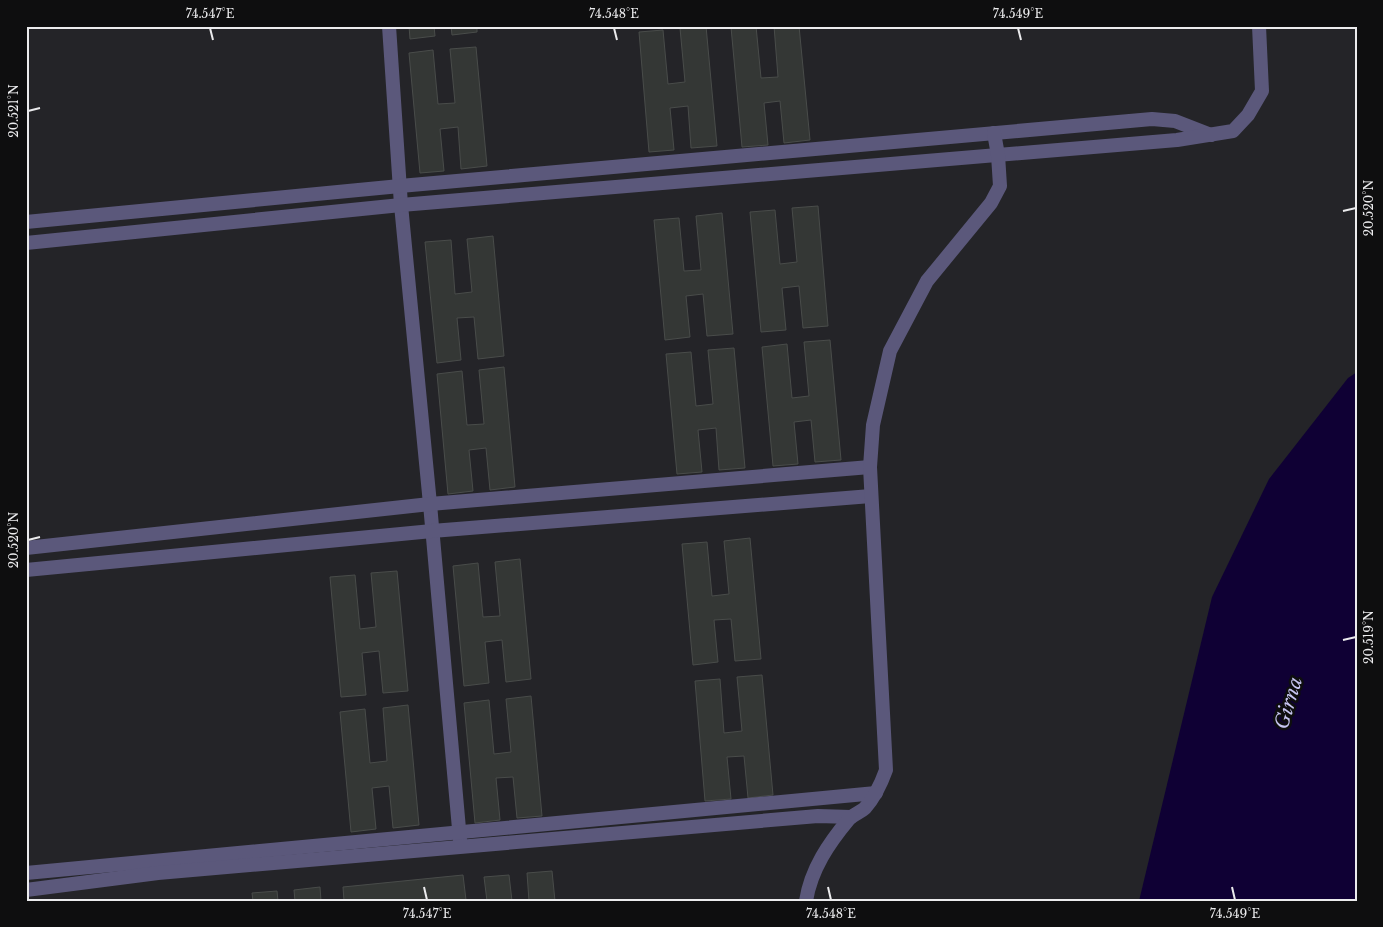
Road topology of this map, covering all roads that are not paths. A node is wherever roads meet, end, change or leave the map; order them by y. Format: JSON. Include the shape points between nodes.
{"nodes":[{"id":1,"x":389,"y":26,"type":"edge"},
{"id":2,"x":1259,"y":26,"type":"edge"},
{"id":3,"x":994,"y":134,"type":"junction"},
{"id":4,"x":1212,"y":136,"type":"junction"},
{"id":5,"x":998,"y":155,"type":"junction"},
{"id":6,"x":400,"y":186,"type":"junction"},
{"id":7,"x":401,"y":205,"type":"junction"},
{"id":8,"x":26,"y":222,"type":"edge"},
{"id":9,"x":26,"y":243,"type":"edge"},
{"id":10,"x":870,"y":467,"type":"junction"},
{"id":11,"x":871,"y":496,"type":"junction"},
{"id":12,"x":430,"y":504,"type":"junction"},
{"id":13,"x":432,"y":530,"type":"junction"},
{"id":14,"x":26,"y":548,"type":"edge"},
{"id":15,"x":26,"y":570,"type":"edge"},
{"id":16,"x":876,"y":793,"type":"junction"},
{"id":17,"x":851,"y":817,"type":"junction"},
{"id":18,"x":460,"y":832,"type":"junction"},
{"id":19,"x":460,"y":848,"type":"junction"},
{"id":20,"x":26,"y":873,"type":"edge"},
{"id":21,"x":26,"y":890,"type":"edge"},
{"id":22,"x":806,"y":901,"type":"edge"}],
"edges":[{"from":1,"to":6,"type":"street"},
{"from":2,"to":4,"type":"street","via":[[1262,91],[1248,115],[1233,130]]},
{"from":3,"to":4,"type":"street","via":[[1152,120],[1175,121]]},
{"from":3,"to":5,"type":"street"},
{"from":3,"to":6,"type":"street"},
{"from":4,"to":5,"type":"street"},
{"from":5,"to":7,"type":"street"},
{"from":5,"to":10,"type":"street","via":[[1000,186],[991,203],[927,281],[890,351],[873,425]]},
{"from":6,"to":7,"type":"street"},
{"from":6,"to":8,"type":"street"},
{"from":7,"to":9,"type":"street"},
{"from":7,"to":12,"type":"street"},
{"from":10,"to":11,"type":"street"},
{"from":10,"to":12,"type":"street"},
{"from":11,"to":13,"type":"street"},
{"from":11,"to":16,"type":"street","via":[[886,770]]},
{"from":12,"to":13,"type":"street"},
{"from":12,"to":14,"type":"street"},
{"from":13,"to":15,"type":"street"},
{"from":13,"to":18,"type":"street"},
{"from":16,"to":17,"type":"street","via":[[864,809]]},
{"from":16,"to":18,"type":"street"},
{"from":17,"to":19,"type":"street","via":[[818,816]]},
{"from":17,"to":22,"type":"street","via":[[822,855],[808,885]]},
{"from":18,"to":19,"type":"street"},
{"from":18,"to":20,"type":"street"},
{"from":19,"to":21,"type":"street","via":[[158,874]]}]}
